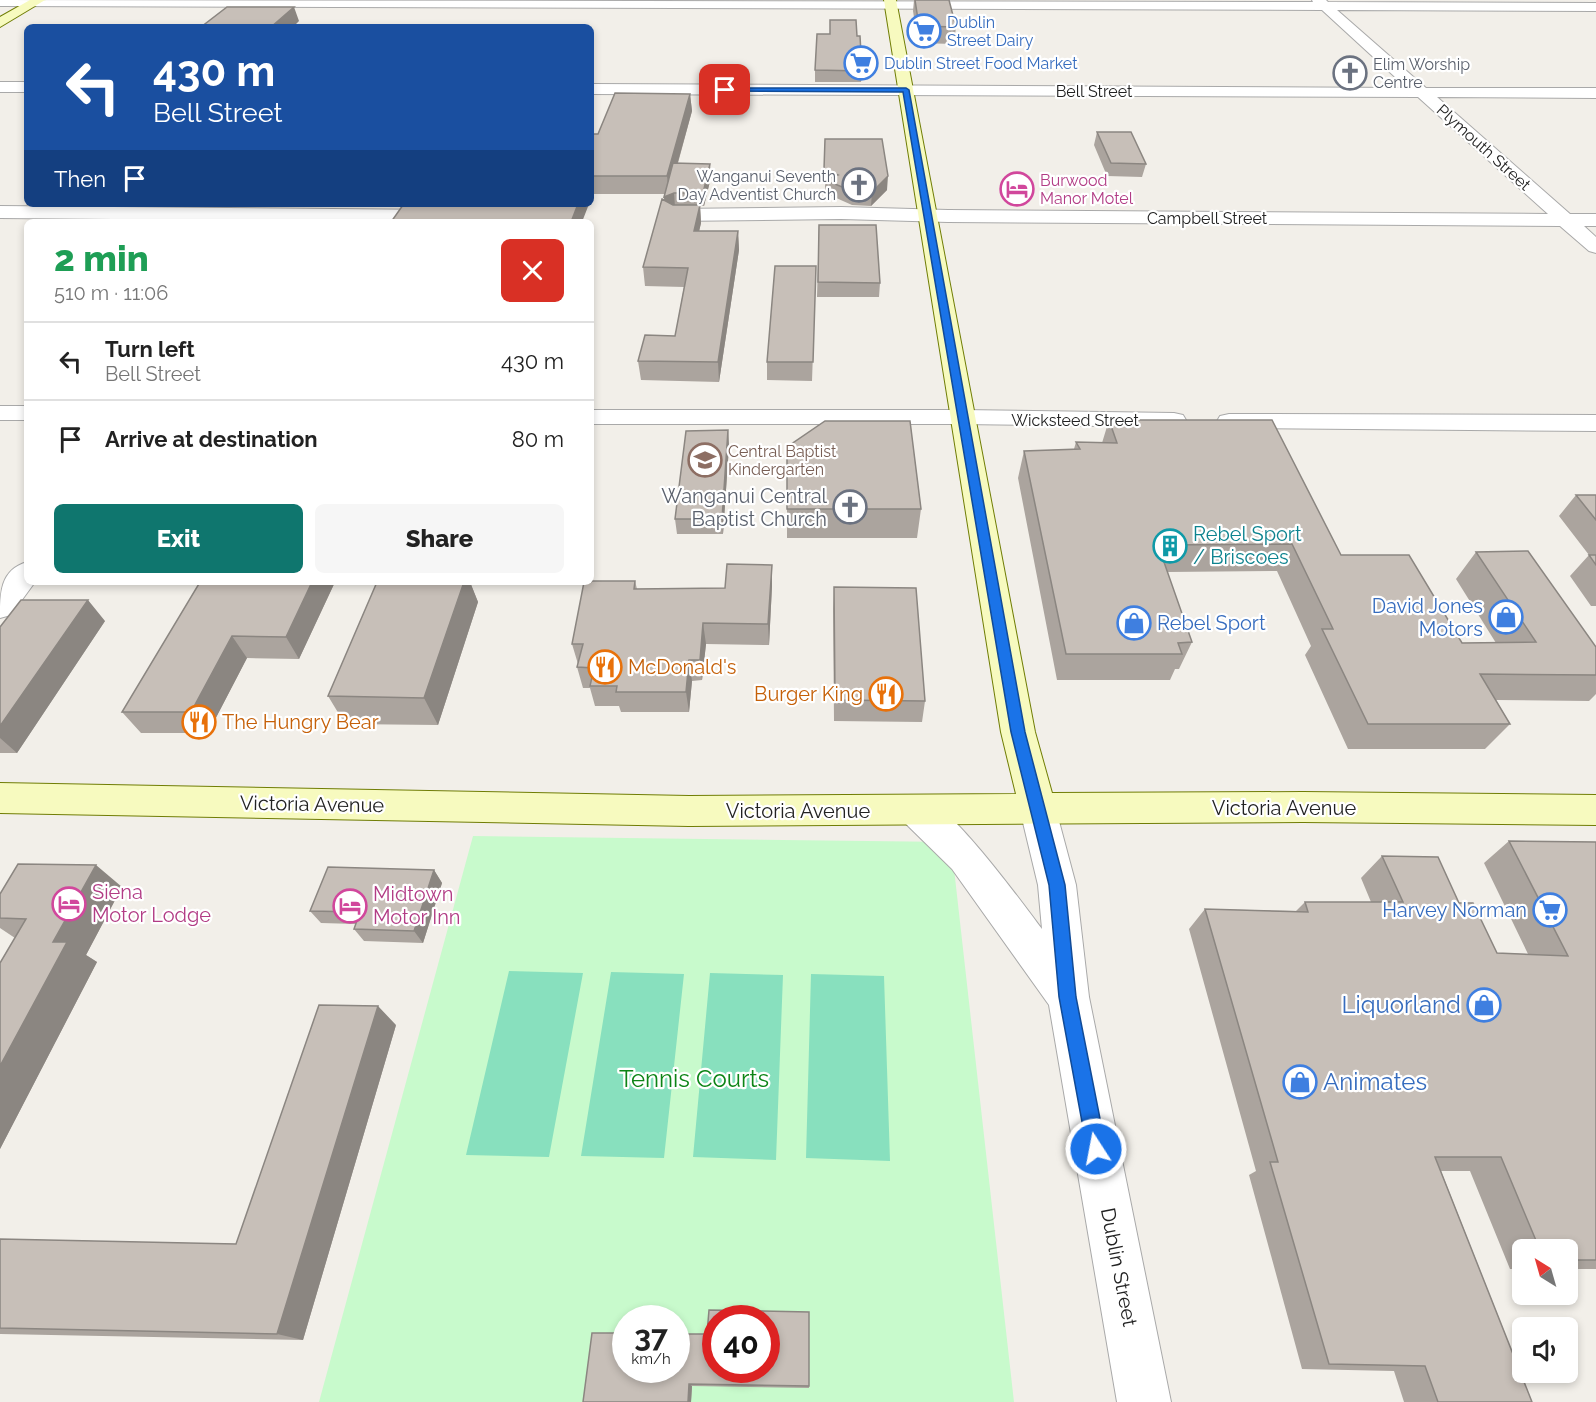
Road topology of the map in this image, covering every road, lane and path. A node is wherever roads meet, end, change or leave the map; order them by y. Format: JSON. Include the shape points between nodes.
{"nodes":[{"id":1,"x":37,"y":1,"type":"edge"},
{"id":2,"x":0,"y":2,"type":"edge"},
{"id":3,"x":465,"y":2,"type":"edge"},
{"id":4,"x":891,"y":2,"type":"edge"},
{"id":5,"x":1321,"y":3,"type":"edge"},
{"id":6,"x":1530,"y":3,"type":"edge"},
{"id":7,"x":1596,"y":7,"type":"edge"},
{"id":8,"x":452,"y":19,"type":"dead end"},
{"id":9,"x":0,"y":22,"type":"edge"},
{"id":10,"x":0,"y":87,"type":"edge"},
{"id":11,"x":24,"y":87,"type":"edge"},
{"id":12,"x":594,"y":89,"type":"edge"},
{"id":13,"x":906,"y":90,"type":"junction"},
{"id":14,"x":1422,"y":92,"type":"junction"},
{"id":15,"x":1596,"y":93,"type":"edge"},
{"id":16,"x":0,"y":212,"type":"edge"},
{"id":17,"x":302,"y":214,"type":"edge"},
{"id":18,"x":675,"y":214,"type":"edge"},
{"id":19,"x":927,"y":215,"type":"junction"},
{"id":20,"x":446,"y":216,"type":"edge"},
{"id":21,"x":1565,"y":219,"type":"junction"},
{"id":22,"x":1596,"y":220,"type":"edge"},
{"id":23,"x":1596,"y":247,"type":"edge"},
{"id":24,"x":0,"y":413,"type":"edge"},
{"id":25,"x":24,"y":413,"type":"edge"},
{"id":26,"x":594,"y":417,"type":"edge"},
{"id":27,"x":962,"y":417,"type":"junction"},
{"id":28,"x":1596,"y":423,"type":"edge"},
{"id":29,"x":24,"y":576,"type":"edge"},
{"id":30,"x":0,"y":607,"type":"edge"},
{"id":31,"x":0,"y":798,"type":"edge"},
{"id":32,"x":1038,"y":810,"type":"junction"},
{"id":33,"x":1596,"y":810,"type":"edge"},
{"id":34,"x":917,"y":811,"type":"junction"},
{"id":35,"x":1068,"y":997,"type":"junction"},
{"id":36,"x":1144,"y":1402,"type":"edge"}],
"edges":[{"from":1,"to":2,"type":"street"},
{"from":1,"to":3,"type":"street"},
{"from":1,"to":9,"type":"main road"},
{"from":3,"to":4,"type":"street"},
{"from":3,"to":8,"type":"street"},
{"from":4,"to":5,"type":"street"},
{"from":4,"to":13,"type":"main road","name":"Dublin Street"},
{"from":5,"to":6,"type":"street"},
{"from":5,"to":14,"type":"street","name":"Plymouth Street"},
{"from":6,"to":7,"type":"street"},
{"from":10,"to":11,"type":"street"},
{"from":12,"to":13,"type":"street","name":"Bell Street"},
{"from":13,"to":14,"type":"street","name":"Bell Street"},
{"from":13,"to":19,"type":"main road","name":"Dublin Street"},
{"from":14,"to":15,"type":"street","name":"Bell Street"},
{"from":14,"to":21,"type":"street","name":"Plymouth Street"},
{"from":16,"to":17,"type":"street"},
{"from":17,"to":20,"type":"street"},
{"from":18,"to":19,"type":"street","name":"Campbell Street"},
{"from":19,"to":21,"type":"street","name":"Campbell Street"},
{"from":19,"to":27,"type":"main road","name":"Dublin Street"},
{"from":21,"to":22,"type":"street","name":"Campbell Street"},
{"from":21,"to":23,"type":"street","name":"Plymouth Street"},
{"from":24,"to":25,"type":"street"},
{"from":26,"to":27,"type":"street","name":"Wicksteed Street"},
{"from":27,"to":28,"type":"street","name":"Wicksteed Street"},
{"from":27,"to":32,"type":"main road","name":"Dublin Street","via":[[1018,732]]},
{"from":29,"to":30,"type":"street"},
{"from":31,"to":34,"type":"main road","name":"Victoria Avenue","via":[[678,811]]},
{"from":32,"to":33,"type":"main road","name":"Victoria Avenue","via":[[1303,807]]},
{"from":32,"to":34,"type":"main road","name":"Victoria Avenue"},
{"from":32,"to":35,"type":"street","name":"Dublin Street","via":[[1057,885]]},
{"from":34,"to":35,"type":"street","via":[[965,857]]},
{"from":35,"to":36,"type":"street","name":"Dublin Street"}]}
